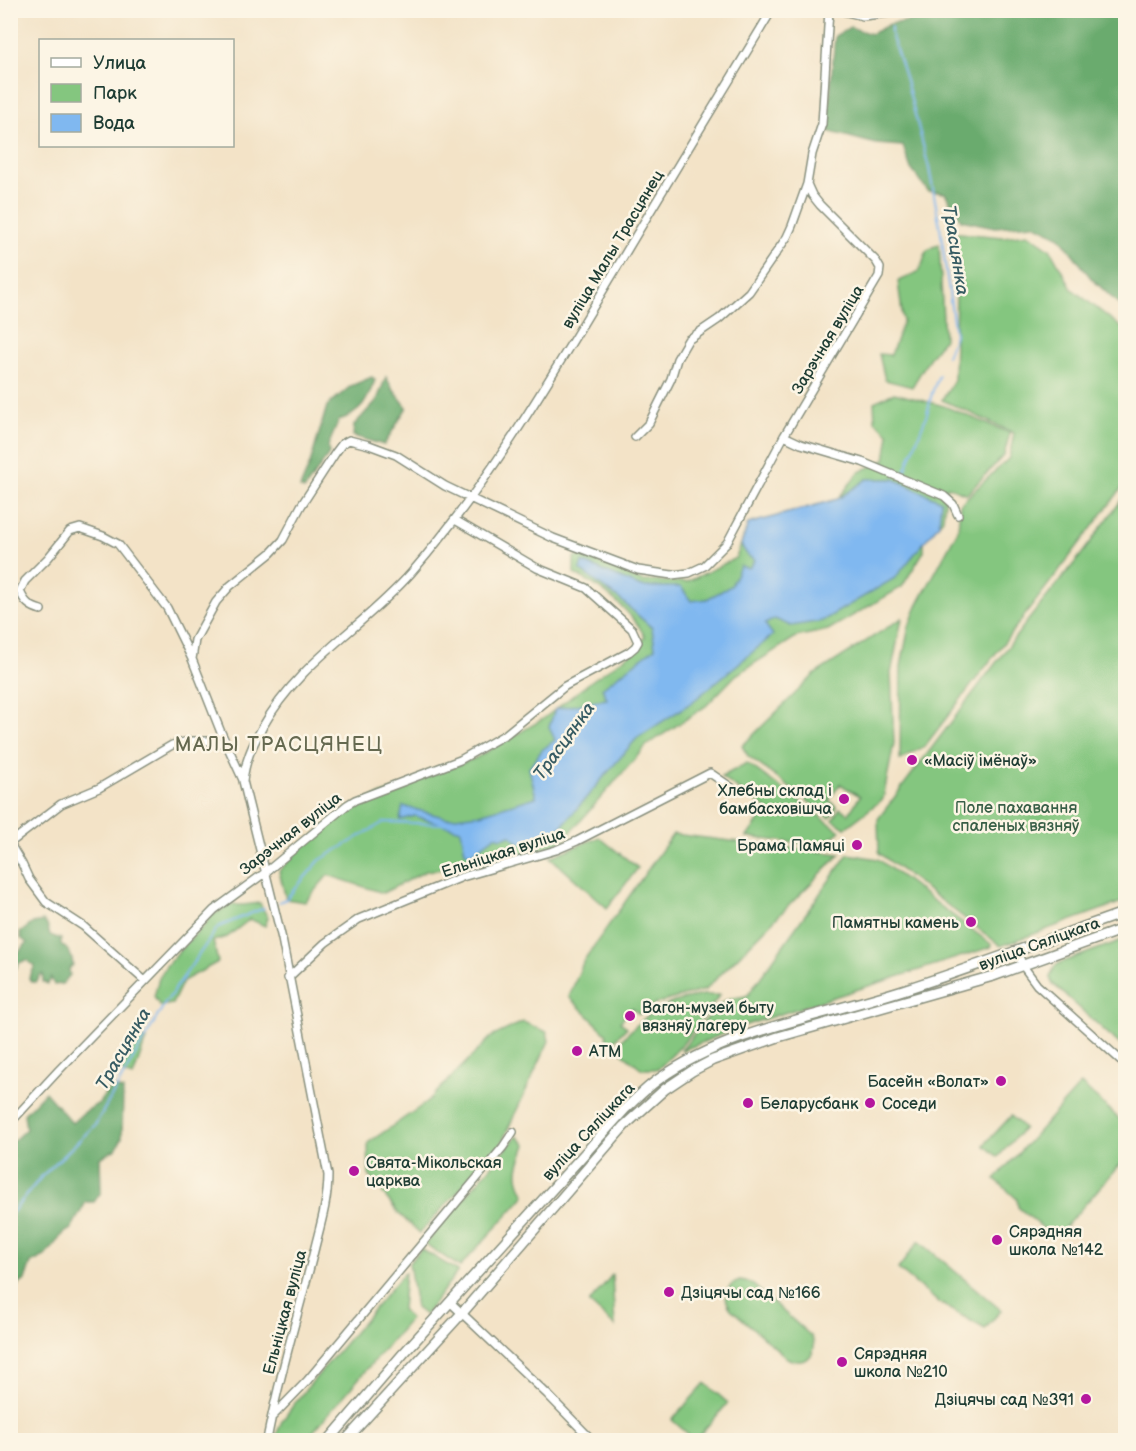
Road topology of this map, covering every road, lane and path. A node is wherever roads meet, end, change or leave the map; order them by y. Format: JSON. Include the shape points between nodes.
{"nodes":[{"id":1,"x":772,"y":10,"type":"edge"},
{"id":2,"x":829,"y":10,"type":"edge"},
{"id":3,"x":838,"y":10,"type":"edge"},
{"id":4,"x":915,"y":10,"type":"edge"},
{"id":5,"x":807,"y":184,"type":"junction"},
{"id":6,"x":784,"y":435,"type":"junction"},
{"id":7,"x":635,"y":437,"type":"dead end"},
{"id":8,"x":471,"y":498,"type":"junction"},
{"id":9,"x":958,"y":515,"type":"dead end"},
{"id":10,"x":455,"y":520,"type":"junction"},
{"id":11,"x":41,"y":610,"type":"dead end"},
{"id":12,"x":192,"y":659,"type":"junction"},
{"id":13,"x":226,"y":744,"type":"junction"},
{"id":14,"x":248,"y":755,"type":"junction"},
{"id":15,"x":243,"y":781,"type":"junction"},
{"id":16,"x":732,"y":788,"type":"dead end"},
{"id":17,"x":10,"y":844,"type":"edge"},
{"id":18,"x":266,"y":872,"type":"junction"},
{"id":19,"x":1125,"y":912,"type":"edge"},
{"id":20,"x":1125,"y":928,"type":"edge"},
{"id":21,"x":1017,"y":952,"type":"junction"},
{"id":22,"x":1023,"y":966,"type":"junction"},
{"id":23,"x":288,"y":978,"type":"junction"},
{"id":24,"x":145,"y":981,"type":"junction"},
{"id":25,"x":1125,"y":1065,"type":"edge"},
{"id":26,"x":10,"y":1124,"type":"edge"},
{"id":27,"x":513,"y":1132,"type":"dead end"},
{"id":28,"x":451,"y":1303,"type":"junction"},
{"id":29,"x":463,"y":1312,"type":"junction"},
{"id":30,"x":273,"y":1416,"type":"junction"},
{"id":31,"x":199,"y":1440,"type":"edge"},
{"id":32,"x":222,"y":1440,"type":"edge"},
{"id":33,"x":267,"y":1440,"type":"edge"},
{"id":34,"x":329,"y":1440,"type":"edge"},
{"id":35,"x":346,"y":1440,"type":"edge"},
{"id":36,"x":592,"y":1440,"type":"edge"}],
"edges":[{"from":1,"to":8,"type":"street","name":"вуліца Малы Трасцянец","via":[[519,429]]},
{"from":2,"to":5,"type":"street","via":[[822,124]]},
{"from":3,"to":4,"type":"street","via":[[862,16]]},
{"from":5,"to":6,"type":"street","name":"Зарэчная вуліца","via":[[820,205],[880,268],[874,287]]},
{"from":5,"to":7,"type":"street","via":[[787,237],[749,292],[688,340],[649,423]]},
{"from":6,"to":8,"type":"street","name":"Зарэчная вуліца","via":[[727,543],[704,566],[680,575],[618,564]]},
{"from":6,"to":9,"type":"street","via":[[945,496]]},
{"from":8,"to":10,"type":"street","name":"вуліца Малы Трасцянец"},
{"from":8,"to":12,"type":"street","via":[[396,455],[357,441],[345,441],[283,540],[216,602],[195,640]]},
{"from":10,"to":14,"type":"street","name":"вуліца Малы Трасцянец","via":[[393,592],[298,676],[274,706]]},
{"from":10,"to":18,"type":"street","name":"Зарэчная вуліца","via":[[537,568],[586,588],[632,629],[638,642],[614,660],[565,686],[506,734],[468,756],[354,800]]},
{"from":11,"to":12,"type":"street","via":[[29,606],[22,598],[21,587],[70,531],[80,528],[118,544],[167,608]]},
{"from":12,"to":13,"type":"street"},
{"from":13,"to":14,"type":"street","via":[[240,756]]},
{"from":13,"to":15,"type":"street"},
{"from":13,"to":17,"type":"street","via":[[189,741],[172,745],[99,788],[61,804]]},
{"from":14,"to":15,"type":"street","name":"вуліца Малы Трасцянец"},
{"from":15,"to":18,"type":"street","name":"вуліца Малы Трасцянец"},
{"from":16,"to":23,"type":"street","name":"Ельніцкая вуліца","via":[[710,773],[578,841],[462,877],[359,919]]},
{"from":17,"to":24,"type":"street","via":[[46,902],[83,926]]},
{"from":18,"to":23,"type":"street","name":"Ельніцкая вуліца"},
{"from":18,"to":24,"type":"street","name":"Зарэчная вуліца","via":[[214,910]]},
{"from":19,"to":21,"type":"main road","name":"вуліца Сяліцкага"},
{"from":20,"to":22,"type":"main road","name":"вуліца Сяліцкага"},
{"from":21,"to":22,"type":"street"},
{"from":21,"to":28,"type":"main road","name":"вуліца Сяліцкага","via":[[742,1038],[673,1070],[625,1110]]},
{"from":22,"to":25,"type":"street","via":[[1037,985]]},
{"from":22,"to":29,"type":"main road","name":"вуліца Сяліцкага","via":[[778,1037],[692,1071],[624,1126]]},
{"from":23,"to":30,"type":"street","name":"Ельніцкая вуліца","via":[[328,1181],[323,1218]]},
{"from":24,"to":26,"type":"street","name":"Зарэчная вуліца"},
{"from":27,"to":30,"type":"street","via":[[307,1381]]},
{"from":28,"to":29,"type":"street"},
{"from":28,"to":34,"type":"main road","name":"вуліца Сяліцкага"},
{"from":29,"to":35,"type":"main road","name":"вуліца Сяліцкага"},
{"from":29,"to":36,"type":"street"},
{"from":30,"to":33,"type":"street","name":"Ельніцкая вуліца"},
{"from":31,"to":32,"type":"street"}]}
